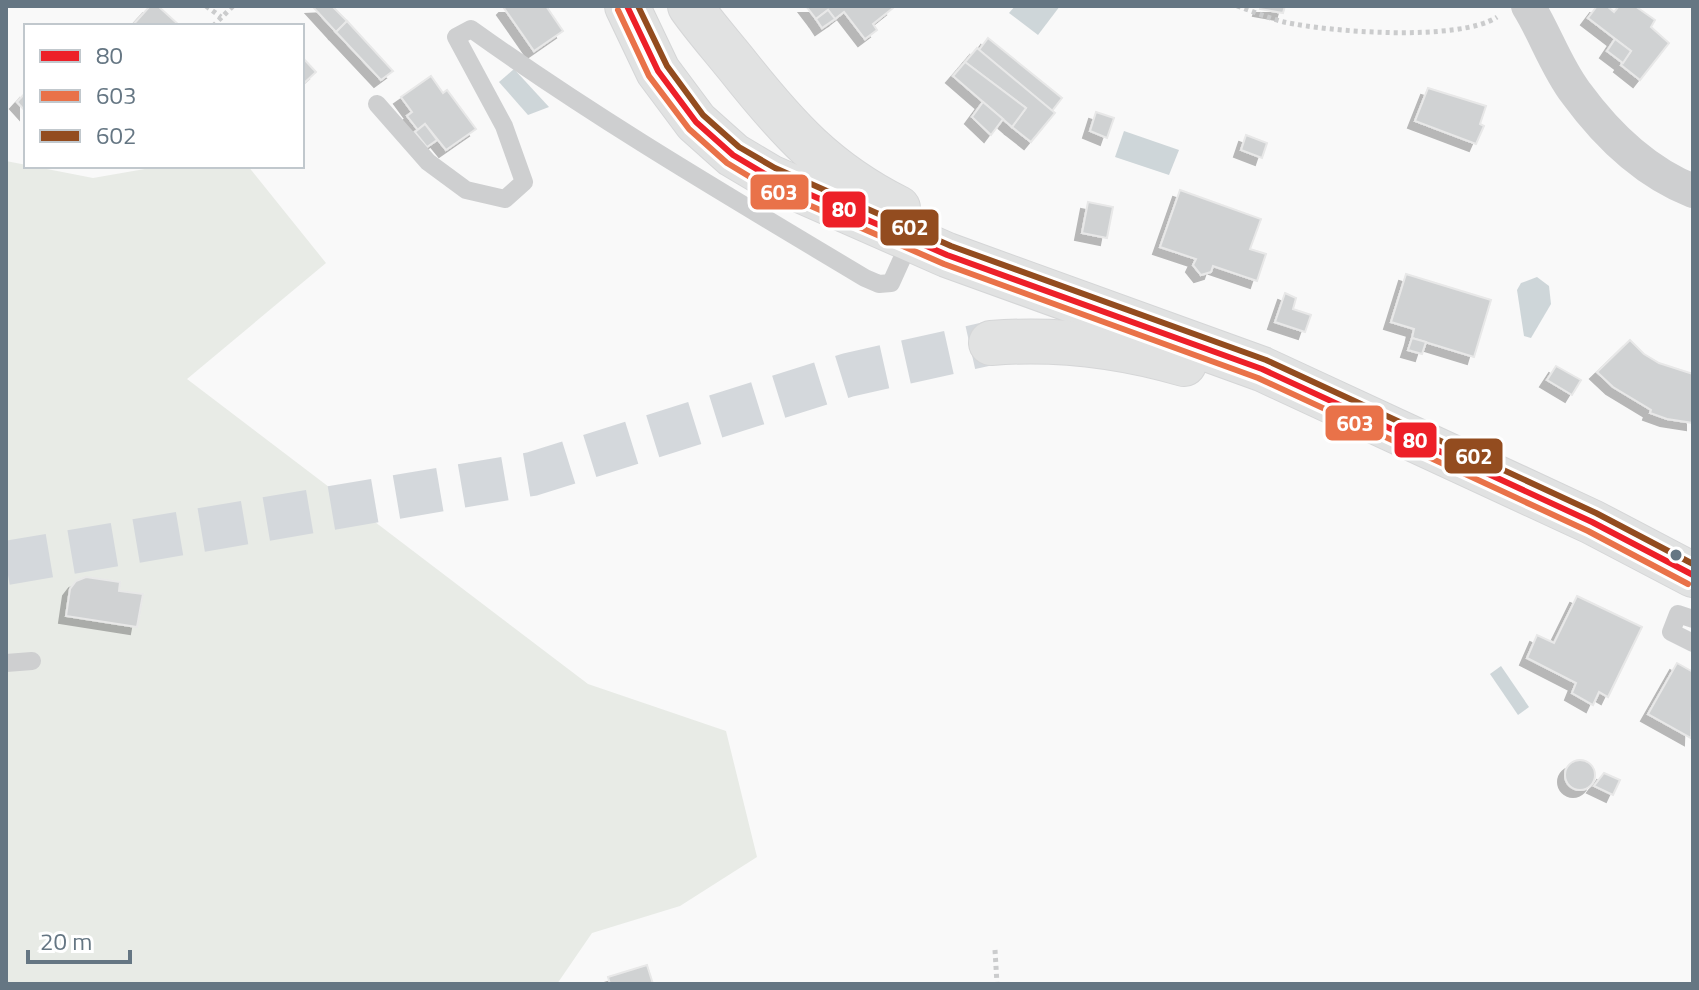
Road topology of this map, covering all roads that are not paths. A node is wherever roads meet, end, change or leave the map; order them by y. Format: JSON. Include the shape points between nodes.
{"nodes":[{"id":1,"x":627,"y":6,"type":"edge"},
{"id":2,"x":699,"y":10,"type":"edge"},
{"id":3,"x":1515,"y":10,"type":"edge"},
{"id":4,"x":658,"y":71,"type":"junction"},
{"id":5,"x":753,"y":85,"type":"junction"},
{"id":6,"x":377,"y":104,"type":"dead end"},
{"id":7,"x":696,"y":122,"type":"junction"},
{"id":8,"x":1693,"y":191,"type":"edge"},
{"id":9,"x":910,"y":241,"type":"junction"},
{"id":10,"x":991,"y":343,"type":"tunnel mouth"},
{"id":11,"x":1340,"y":407,"type":"junction"},
{"id":12,"x":1693,"y":543,"type":"edge"},
{"id":13,"x":1693,"y":575,"type":"edge"},
{"id":14,"x":1693,"y":619,"type":"edge"},
{"id":15,"x":1693,"y":643,"type":"edge"},
{"id":16,"x":32,"y":661,"type":"dead end"},
{"id":17,"x":6,"y":663,"type":"edge"}],
"edges":[{"from":1,"to":4,"type":"main road"},
{"from":2,"to":4,"type":"main road","via":[[665,46]]},
{"from":2,"to":5,"type":"main road"},
{"from":3,"to":8,"type":"street","via":[[1575,92],[1630,154]]},
{"from":4,"to":7,"type":"main road"},
{"from":5,"to":7,"type":"main road","via":[[736,116]]},
{"from":5,"to":12,"type":"main road","via":[[830,167],[917,218],[1354,382],[1492,442]]},
{"from":6,"to":9,"type":"lane","via":[[441,172],[466,190],[505,199],[524,182],[504,126],[456,37],[471,29],[628,137],[865,278],[891,283]]},
{"from":7,"to":9,"type":"main road","via":[[733,155],[770,177]]},
{"from":9,"to":11,"type":"main road","via":[[1262,369]]},
{"from":10,"to":11,"type":"main road","via":[[1034,340],[1101,347],[1171,360]]},
{"from":11,"to":13,"type":"main road","via":[[1592,522]]},
{"from":14,"to":15,"type":"lane","via":[[1678,614],[1671,632]]},
{"from":16,"to":17,"type":"lane"}]}
